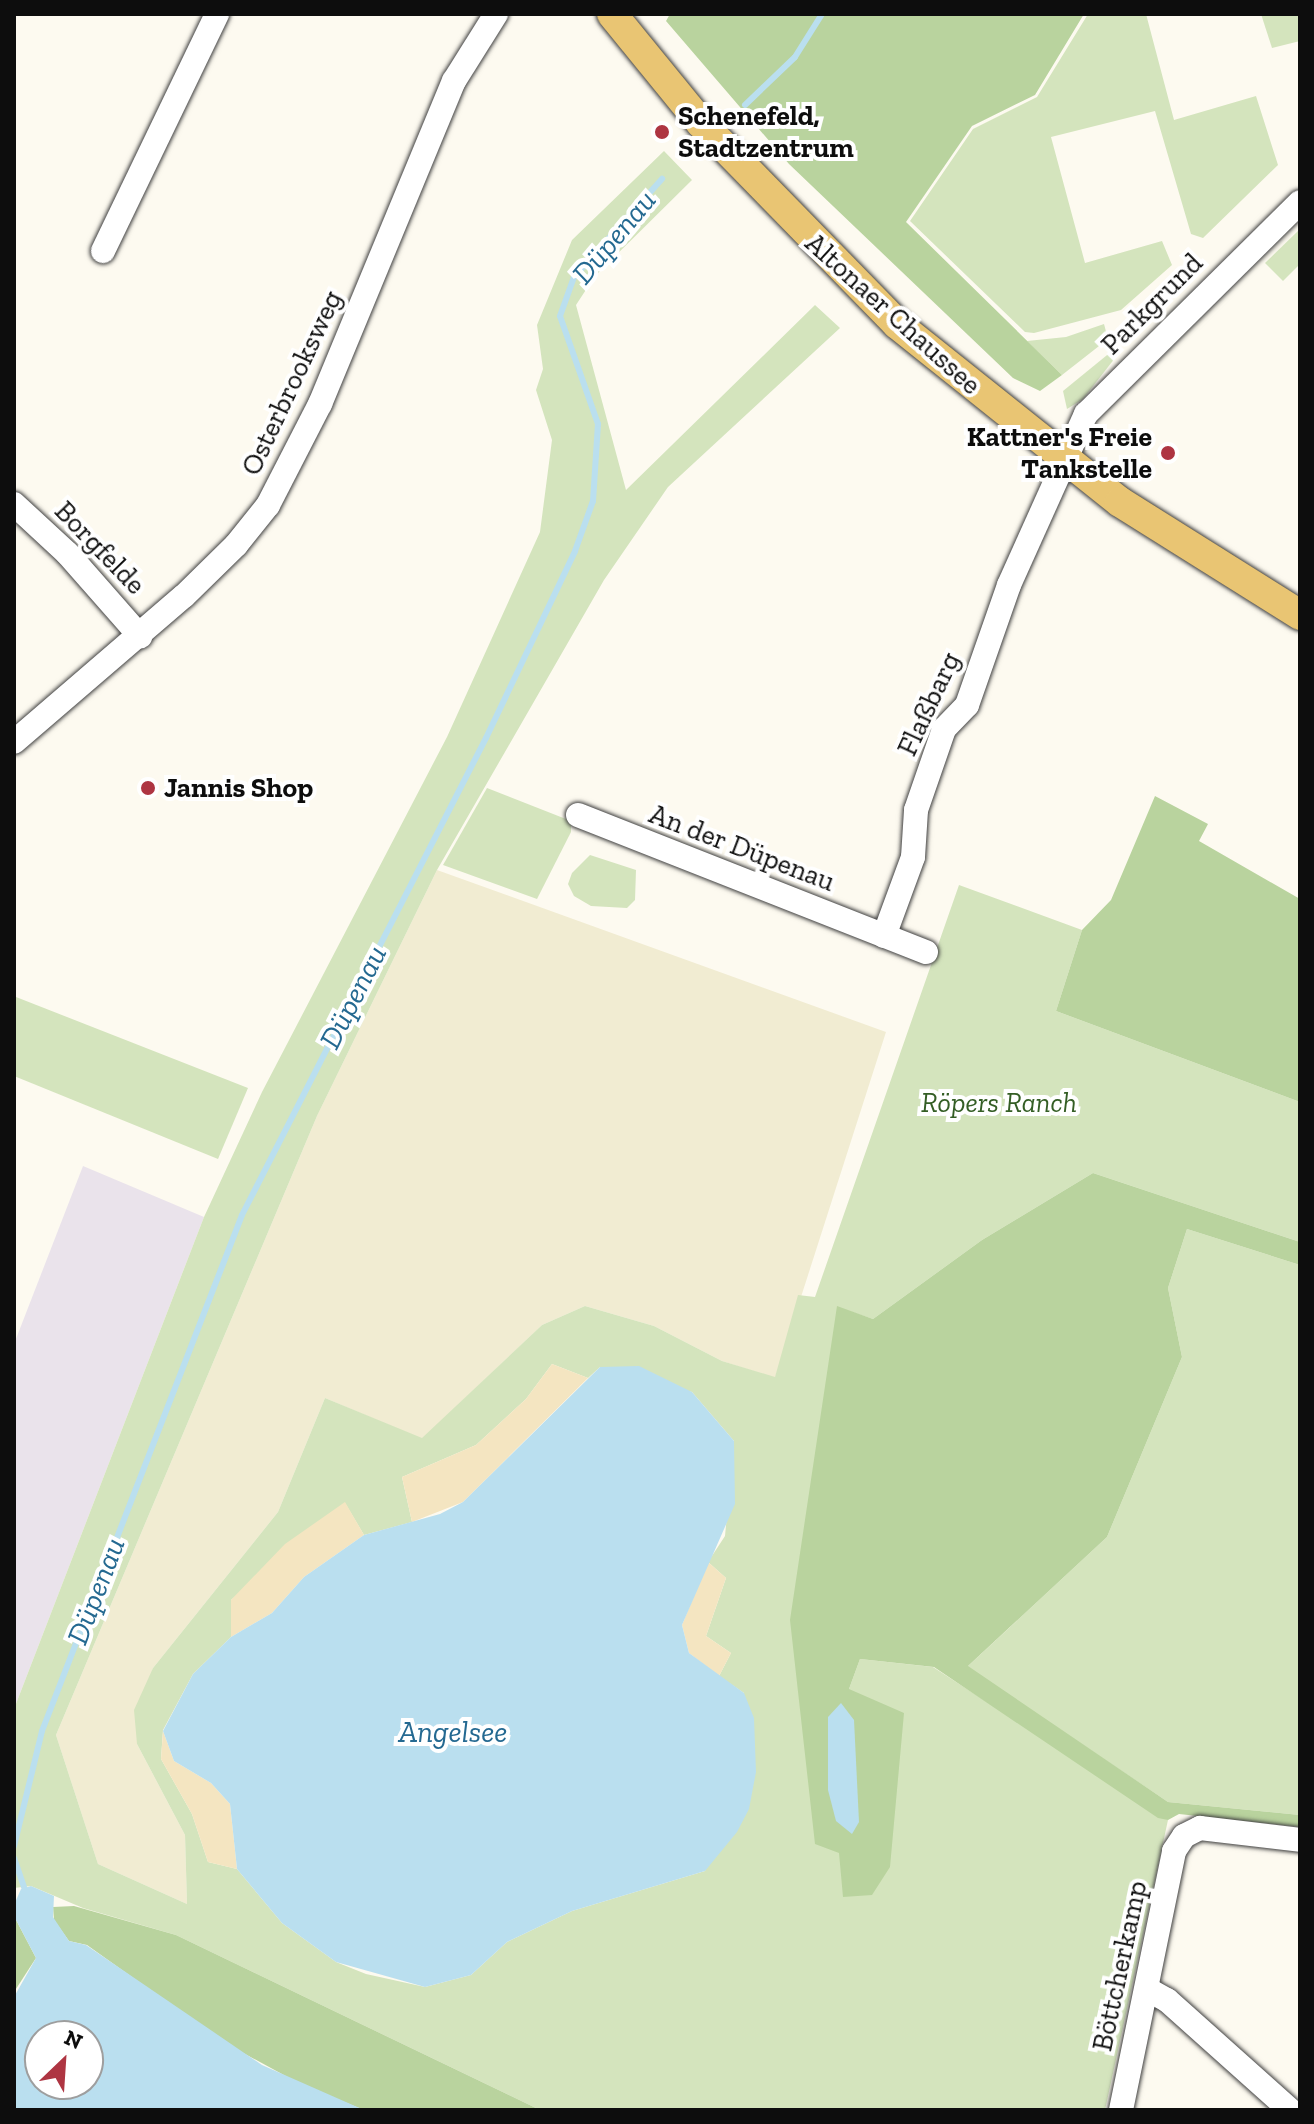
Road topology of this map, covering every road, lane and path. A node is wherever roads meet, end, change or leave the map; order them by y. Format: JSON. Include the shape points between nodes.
{"nodes":[{"id":1,"x":217,"y":14,"type":"edge"},
{"id":2,"x":612,"y":14,"type":"edge"},
{"id":3,"x":491,"y":15,"type":"edge"},
{"id":4,"x":1300,"y":202,"type":"edge"},
{"id":5,"x":103,"y":251,"type":"dead end"},
{"id":6,"x":1065,"y":461,"type":"junction"},
{"id":7,"x":14,"y":504,"type":"edge"},
{"id":8,"x":1300,"y":615,"type":"edge"},
{"id":9,"x":140,"y":636,"type":"junction"},
{"id":10,"x":14,"y":742,"type":"edge"},
{"id":11,"x":578,"y":815,"type":"dead end"},
{"id":12,"x":884,"y":936,"type":"junction"},
{"id":13,"x":926,"y":952,"type":"dead end"},
{"id":14,"x":1300,"y":1840,"type":"edge"},
{"id":15,"x":1147,"y":1989,"type":"junction"},
{"id":16,"x":1121,"y":2110,"type":"edge"},
{"id":17,"x":1290,"y":2110,"type":"edge"}],
"edges":[{"from":1,"to":5,"type":"street"},
{"from":2,"to":6,"type":"main road","name":"Altonaer Chaussee","via":[[779,208],[897,324]]},
{"from":3,"to":9,"type":"street","name":"Osterbrooksweg","via":[[454,81],[297,454],[236,545]]},
{"from":4,"to":6,"type":"street","name":"Parkgrund","via":[[1086,414]]},
{"from":6,"to":8,"type":"main road","name":"Altonaer Chaussee","via":[[1159,529]]},
{"from":6,"to":12,"type":"street","name":"Flaßbarg","via":[[1009,585],[967,705],[940,741],[916,810],[913,857]]},
{"from":7,"to":9,"type":"street","name":"Borgfelde","via":[[67,553]]},
{"from":9,"to":10,"type":"street","name":"Osterbrooksweg"},
{"from":11,"to":12,"type":"street","name":"An der Düpenau"},
{"from":12,"to":13,"type":"street"},
{"from":14,"to":15,"type":"street","name":"Böttcherkamp","via":[[1200,1828],[1184,1836],[1174,1851]]},
{"from":15,"to":16,"type":"street","name":"Böttcherkamp"},
{"from":15,"to":17,"type":"street","via":[[1167,2000]]}]}
